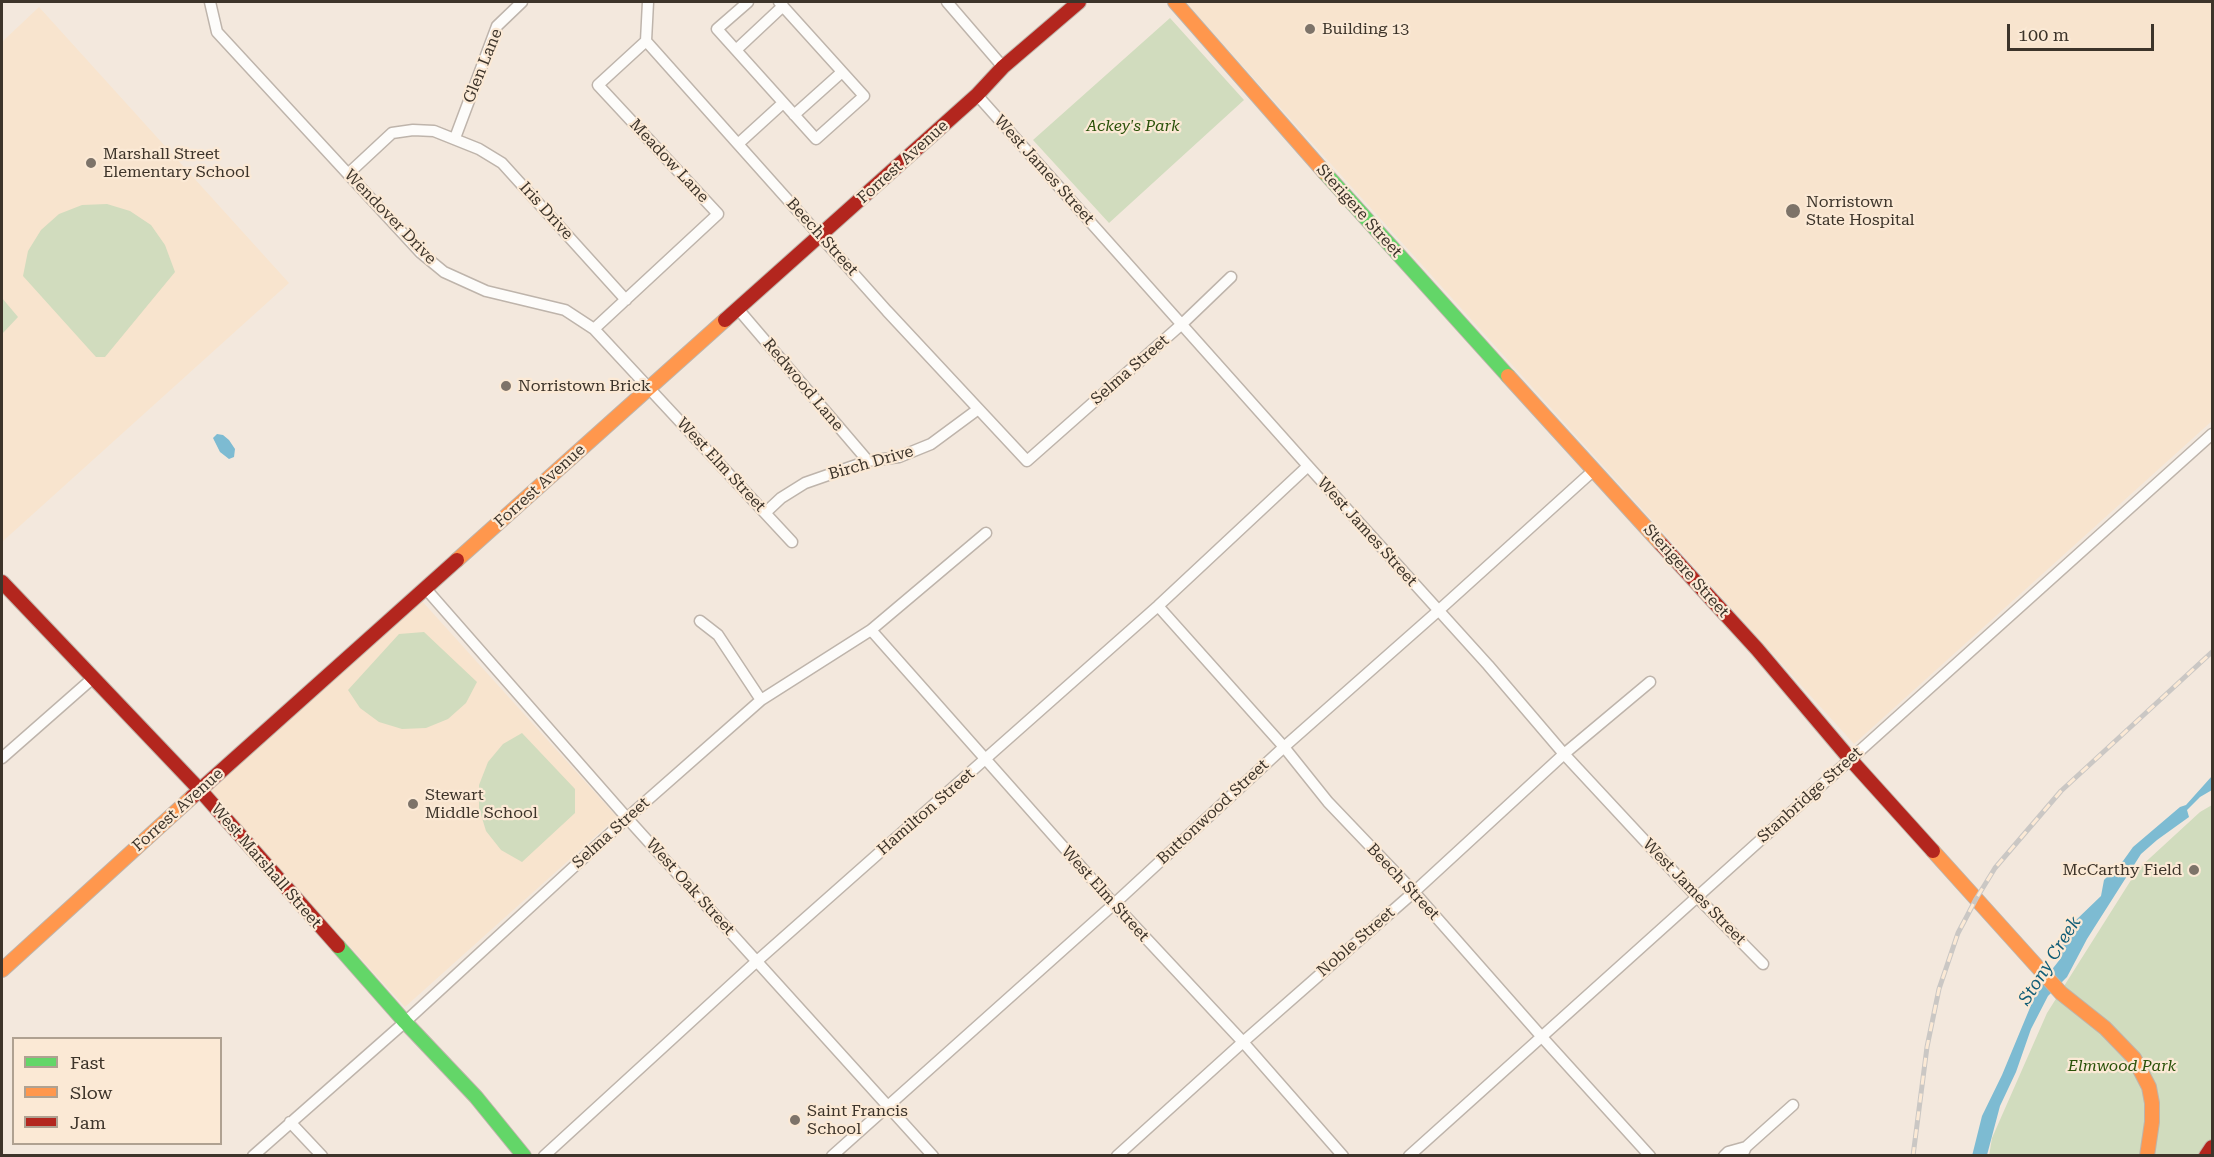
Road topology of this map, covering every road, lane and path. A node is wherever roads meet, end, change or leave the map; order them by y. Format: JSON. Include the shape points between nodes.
{"nodes":[{"id":1,"x":210,"y":2,"type":"edge"},
{"id":2,"x":522,"y":2,"type":"edge"},
{"id":3,"x":648,"y":2,"type":"edge"},
{"id":4,"x":748,"y":2,"type":"edge"},
{"id":5,"x":947,"y":2,"type":"edge"},
{"id":6,"x":1079,"y":2,"type":"edge"},
{"id":7,"x":1175,"y":2,"type":"edge"},
{"id":8,"x":781,"y":4,"type":"edge"},
{"id":9,"x":646,"y":41,"type":"junction"},
{"id":10,"x":736,"y":50,"type":"junction"},
{"id":11,"x":1003,"y":67,"type":"junction"},
{"id":12,"x":842,"y":72,"type":"junction"},
{"id":13,"x":977,"y":95,"type":"junction"},
{"id":14,"x":783,"y":103,"type":"junction"},
{"id":15,"x":794,"y":115,"type":"junction"},
{"id":16,"x":454,"y":138,"type":"junction"},
{"id":17,"x":738,"y":144,"type":"junction"},
{"id":18,"x":349,"y":173,"type":"junction"},
{"id":19,"x":821,"y":235,"type":"junction"},
{"id":20,"x":1231,"y":277,"type":"dead end"},
{"id":21,"x":626,"y":300,"type":"junction"},
{"id":22,"x":738,"y":309,"type":"junction"},
{"id":23,"x":1182,"y":324,"type":"junction"},
{"id":24,"x":594,"y":329,"type":"junction"},
{"id":25,"x":650,"y":388,"type":"junction"},
{"id":26,"x":977,"y":410,"type":"junction"},
{"id":27,"x":2212,"y":434,"type":"edge"},
{"id":28,"x":868,"y":461,"type":"junction"},
{"id":29,"x":1027,"y":461,"type":"joint"},
{"id":30,"x":1308,"y":466,"type":"junction"},
{"id":31,"x":1594,"y":470,"type":"junction"},
{"id":32,"x":765,"y":513,"type":"junction"},
{"id":33,"x":986,"y":533,"type":"dead end"},
{"id":34,"x":792,"y":542,"type":"dead end"},
{"id":35,"x":2,"y":582,"type":"edge"},
{"id":36,"x":426,"y":589,"type":"junction"},
{"id":37,"x":1158,"y":606,"type":"junction"},
{"id":38,"x":1438,"y":611,"type":"junction"},
{"id":39,"x":700,"y":621,"type":"dead end"},
{"id":40,"x":871,"y":630,"type":"junction"},
{"id":41,"x":93,"y":678,"type":"junction"},
{"id":42,"x":1650,"y":682,"type":"dead end"},
{"id":43,"x":761,"y":700,"type":"junction"},
{"id":44,"x":1284,"y":747,"type":"junction"},
{"id":45,"x":1564,"y":754,"type":"junction"},
{"id":46,"x":2,"y":758,"type":"edge"},
{"id":47,"x":1850,"y":759,"type":"junction"},
{"id":48,"x":985,"y":760,"type":"junction"},
{"id":49,"x":200,"y":790,"type":"junction"},
{"id":50,"x":627,"y":818,"type":"junction"},
{"id":51,"x":1414,"y":892,"type":"junction"},
{"id":52,"x":1697,"y":897,"type":"junction"},
{"id":53,"x":1114,"y":904,"type":"junction"},
{"id":54,"x":757,"y":961,"type":"junction"},
{"id":55,"x":1763,"y":964,"type":"dead end"},
{"id":56,"x":2,"y":970,"type":"edge"},
{"id":57,"x":405,"y":1022,"type":"junction"},
{"id":58,"x":1541,"y":1036,"type":"junction"},
{"id":59,"x":1243,"y":1042,"type":"junction"},
{"id":60,"x":1793,"y":1105,"type":"dead end"},
{"id":61,"x":889,"y":1106,"type":"junction"},
{"id":62,"x":290,"y":1122,"type":"junction"},
{"id":63,"x":1744,"y":1151,"type":"edge"},
{"id":64,"x":253,"y":1155,"type":"edge"},
{"id":65,"x":322,"y":1155,"type":"edge"},
{"id":66,"x":524,"y":1155,"type":"edge"},
{"id":67,"x":544,"y":1155,"type":"edge"},
{"id":68,"x":832,"y":1155,"type":"edge"},
{"id":69,"x":933,"y":1155,"type":"edge"},
{"id":70,"x":1117,"y":1155,"type":"edge"},
{"id":71,"x":1343,"y":1155,"type":"edge"},
{"id":72,"x":1408,"y":1155,"type":"edge"},
{"id":73,"x":1650,"y":1155,"type":"edge"},
{"id":74,"x":1724,"y":1155,"type":"edge"},
{"id":75,"x":2147,"y":1155,"type":"edge"}],
"edges":[{"from":1,"to":18,"type":"street","name":"Wendover Drive","via":[[217,32]]},
{"from":2,"to":16,"type":"street","name":"Glen Lane","via":[[497,26]]},
{"from":3,"to":9,"type":"street"},
{"from":4,"to":10,"type":"street","via":[[717,29]]},
{"from":5,"to":11,"type":"street"},
{"from":6,"to":11,"type":"street","name":"Forrest Avenue"},
{"from":7,"to":31,"type":"street","name":"Sterigere Street"},
{"from":8,"to":10,"type":"street"},
{"from":8,"to":12,"type":"street"},
{"from":9,"to":17,"type":"street","name":"Beech Street"},
{"from":9,"to":21,"type":"street","name":"Meadow Lane","via":[[598,85],[718,214]]},
{"from":10,"to":14,"type":"street"},
{"from":11,"to":13,"type":"street","name":"Forrest Avenue"},
{"from":12,"to":15,"type":"street"},
{"from":12,"to":15,"type":"street","via":[[864,96],[856,104],[816,139]]},
{"from":13,"to":19,"type":"street","name":"Forrest Avenue"},
{"from":13,"to":23,"type":"street","name":"West James Street"},
{"from":14,"to":15,"type":"street"},
{"from":14,"to":17,"type":"street"},
{"from":16,"to":18,"type":"street","name":"Iris Drive","via":[[434,131],[392,133]]},
{"from":16,"to":21,"type":"street","name":"Iris Drive","via":[[502,163]]},
{"from":17,"to":19,"type":"street","name":"Beech Street"},
{"from":18,"to":24,"type":"street","name":"Wendover Drive","via":[[421,253],[444,272],[486,291],[565,310]]},
{"from":19,"to":22,"type":"street","name":"Forrest Avenue"},
{"from":19,"to":26,"type":"street","name":"Beech Street"},
{"from":20,"to":23,"type":"street","name":"Selma Street"},
{"from":21,"to":24,"type":"street","name":"Meadow Lane"},
{"from":22,"to":25,"type":"street","name":"Forrest Avenue"},
{"from":22,"to":28,"type":"street","name":"Redwood Lane"},
{"from":23,"to":29,"type":"street","name":"Selma Street"},
{"from":23,"to":30,"type":"street","name":"West James Street"},
{"from":24,"to":25,"type":"street","name":"Wendover Drive"},
{"from":25,"to":32,"type":"street","name":"West Elm Street"},
{"from":25,"to":36,"type":"street","name":"Forrest Avenue"},
{"from":26,"to":28,"type":"street","name":"Birch Drive","via":[[931,444],[899,457]]},
{"from":26,"to":29,"type":"street","name":"Beech Street"},
{"from":27,"to":47,"type":"street","name":"Stanbridge Street"},
{"from":28,"to":32,"type":"street","name":"Birch Drive","via":[[805,483]]},
{"from":30,"to":37,"type":"street","name":"Hamilton Street"},
{"from":30,"to":38,"type":"street","name":"West James Street"},
{"from":31,"to":38,"type":"street","name":"Buttonwood Street"},
{"from":31,"to":47,"type":"street","name":"Sterigere Street","via":[[1757,649]]},
{"from":32,"to":34,"type":"street","name":"West Elm Street"},
{"from":33,"to":40,"type":"street","name":"Selma Street"},
{"from":35,"to":41,"type":"street","name":"West Marshall Street"},
{"from":36,"to":49,"type":"street","name":"Forrest Avenue"},
{"from":36,"to":50,"type":"street","name":"West Oak Street"},
{"from":37,"to":44,"type":"street","name":"Beech Street"},
{"from":37,"to":48,"type":"street","name":"Hamilton Street"},
{"from":38,"to":44,"type":"street","name":"Buttonwood Street"},
{"from":38,"to":45,"type":"street","name":"West James Street"},
{"from":39,"to":43,"type":"street","via":[[718,635]]},
{"from":40,"to":43,"type":"street","name":"Selma Street"},
{"from":40,"to":48,"type":"street","name":"West Elm Street"},
{"from":41,"to":46,"type":"street"},
{"from":41,"to":49,"type":"street","name":"West Marshall Street"},
{"from":42,"to":45,"type":"street","name":"Noble Street"},
{"from":43,"to":50,"type":"street","name":"Selma Street"},
{"from":44,"to":51,"type":"street","name":"Beech Street","via":[[1328,802]]},
{"from":44,"to":53,"type":"street","name":"Buttonwood Street"},
{"from":45,"to":51,"type":"street","name":"Noble Street"},
{"from":45,"to":52,"type":"street","name":"West James Street"},
{"from":47,"to":52,"type":"street","name":"Stanbridge Street"},
{"from":47,"to":75,"type":"street","name":"Sterigere Street","via":[[2061,993],[2134,1058],[2149,1087],[2152,1103]]},
{"from":48,"to":53,"type":"street","name":"West Elm Street"},
{"from":48,"to":54,"type":"street","name":"Hamilton Street"},
{"from":49,"to":56,"type":"street","name":"Forrest Avenue"},
{"from":49,"to":57,"type":"street","name":"West Marshall Street"},
{"from":50,"to":54,"type":"street","name":"West Oak Street"},
{"from":50,"to":57,"type":"street","name":"Selma Street"},
{"from":51,"to":58,"type":"street","name":"Beech Street"},
{"from":51,"to":59,"type":"street","name":"Noble Street"},
{"from":52,"to":55,"type":"street","name":"West James Street"},
{"from":52,"to":58,"type":"street","name":"Stanbridge Street"},
{"from":53,"to":59,"type":"street","name":"West Elm Street"},
{"from":53,"to":61,"type":"street","name":"Buttonwood Street"},
{"from":54,"to":61,"type":"street","name":"West Oak Street"},
{"from":54,"to":67,"type":"street","name":"Hamilton Street"},
{"from":57,"to":62,"type":"street","name":"Selma Street"},
{"from":57,"to":66,"type":"street","name":"West Marshall Street"},
{"from":58,"to":72,"type":"street","name":"Stanbridge Street"},
{"from":58,"to":73,"type":"street","name":"Beech Street"},
{"from":59,"to":70,"type":"street","name":"Noble Street"},
{"from":59,"to":71,"type":"street","name":"West Elm Street"},
{"from":60,"to":63,"type":"street"},
{"from":61,"to":68,"type":"street","name":"Buttonwood Street"},
{"from":61,"to":69,"type":"street","name":"West Oak Street"},
{"from":62,"to":64,"type":"street","name":"Selma Street"},
{"from":62,"to":65,"type":"street"},
{"from":63,"to":74,"type":"street"}]}
